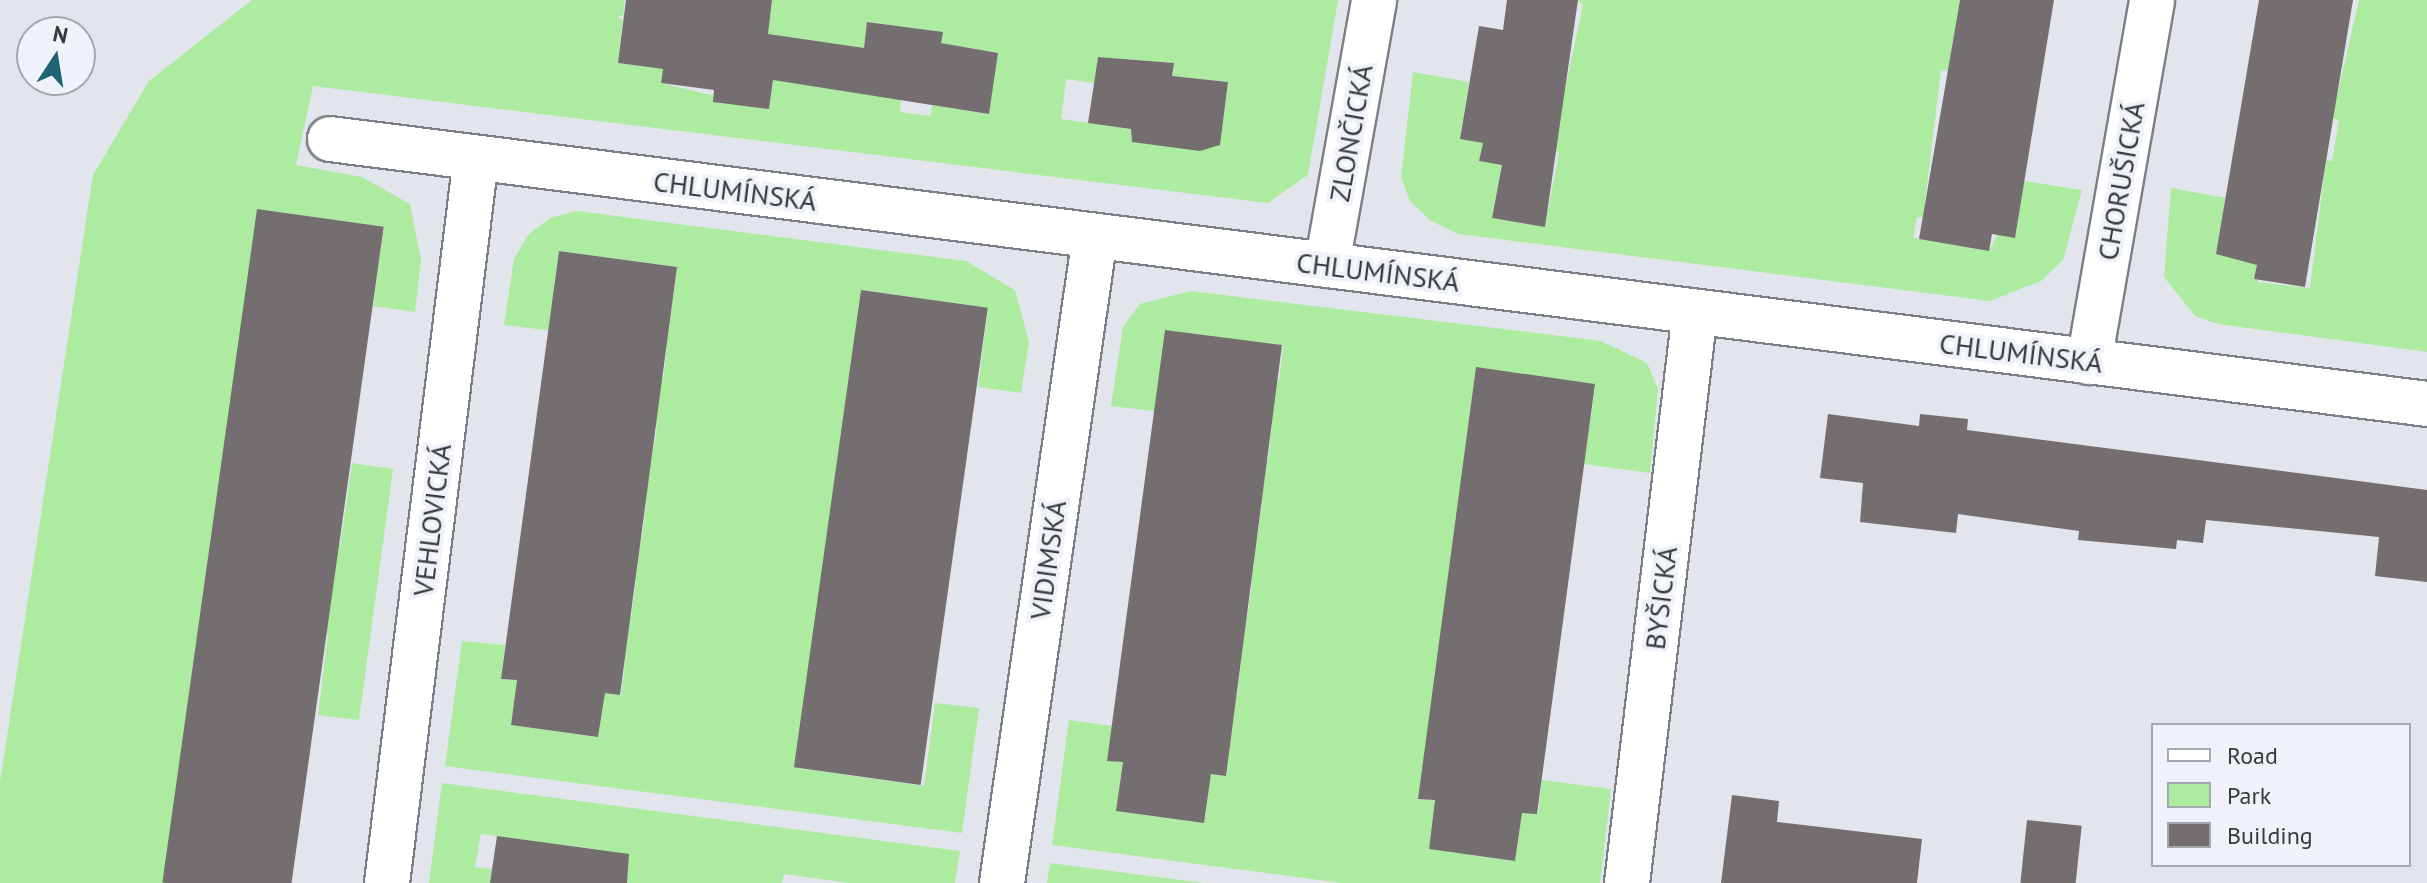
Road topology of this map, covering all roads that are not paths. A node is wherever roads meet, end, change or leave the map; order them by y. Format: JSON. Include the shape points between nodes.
{"nodes":[{"id":1,"x":1374,"y":0,"type":"edge"},
{"id":2,"x":2152,"y":0,"type":"edge"},
{"id":3,"x":330,"y":139,"type":"dead end"},
{"id":4,"x":476,"y":158,"type":"junction"},
{"id":5,"x":1095,"y":236,"type":"junction"},
{"id":6,"x":1327,"y":265,"type":"junction"},
{"id":7,"x":1695,"y":312,"type":"junction"},
{"id":8,"x":2089,"y":362,"type":"junction"},
{"id":9,"x":2427,"y":404,"type":"edge"},
{"id":10,"x":387,"y":883,"type":"edge"},
{"id":11,"x":1002,"y":883,"type":"edge"},
{"id":12,"x":1627,"y":883,"type":"edge"}],
"edges":[{"from":1,"to":6,"type":"street","name":"ZLONČICKÁ"},
{"from":2,"to":8,"type":"street","name":"CHORUŠICKÁ"},
{"from":3,"to":4,"type":"street","name":"CHLUMÍNSKÁ"},
{"from":4,"to":5,"type":"street","name":"CHLUMÍNSKÁ"},
{"from":4,"to":10,"type":"street","name":"VEHLOVICKÁ"},
{"from":5,"to":6,"type":"street","name":"CHLUMÍNSKÁ"},
{"from":5,"to":11,"type":"street","name":"VIDIMSKÁ"},
{"from":6,"to":7,"type":"street","name":"CHLUMÍNSKÁ"},
{"from":7,"to":8,"type":"street","name":"CHLUMÍNSKÁ"},
{"from":7,"to":12,"type":"street","name":"BYŠICKÁ"},
{"from":8,"to":9,"type":"street","name":"CHLUMÍNSKÁ"}]}
